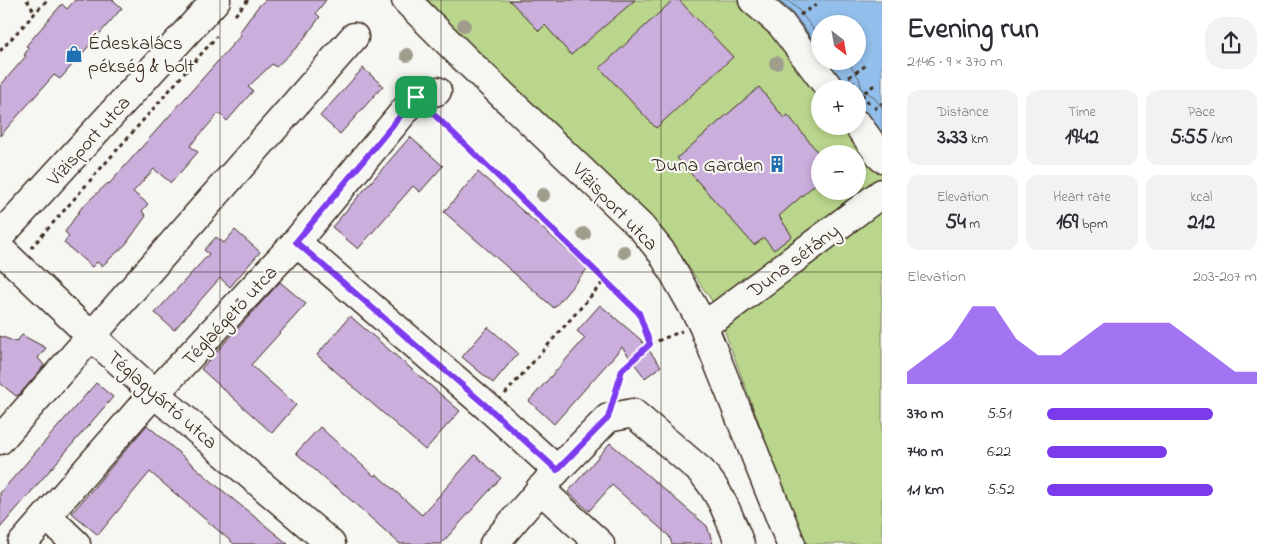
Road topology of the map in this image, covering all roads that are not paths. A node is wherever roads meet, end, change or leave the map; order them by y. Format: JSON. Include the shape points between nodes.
{"nodes":[{"id":1,"x":406,"y":0,"type":"edge"},
{"id":2,"x":753,"y":0,"type":"edge"},
{"id":3,"x":225,"y":8,"type":"edge"},
{"id":4,"x":354,"y":37,"type":"dead end"},
{"id":5,"x":823,"y":80,"type":"edge"},
{"id":6,"x":427,"y":94,"type":"road end"},
{"id":7,"x":870,"y":116,"type":"edge"},
{"id":8,"x":882,"y":158,"type":"edge"},
{"id":9,"x":882,"y":193,"type":"edge"},
{"id":10,"x":0,"y":236,"type":"edge"},
{"id":11,"x":296,"y":242,"type":"junction"},
{"id":12,"x":0,"y":249,"type":"edge"},
{"id":13,"x":702,"y":323,"type":"junction"},
{"id":14,"x":91,"y":336,"type":"junction"},
{"id":15,"x":154,"y":393,"type":"junction"},
{"id":16,"x":0,"y":440,"type":"edge"},
{"id":17,"x":548,"y":480,"type":"junction"},
{"id":18,"x":47,"y":516,"type":"junction"},
{"id":19,"x":22,"y":544,"type":"edge"},
{"id":20,"x":76,"y":544,"type":"edge"},
{"id":21,"x":331,"y":544,"type":"edge"},
{"id":22,"x":494,"y":544,"type":"edge"},
{"id":23,"x":600,"y":544,"type":"edge"},
{"id":24,"x":740,"y":544,"type":"edge"},
{"id":25,"x":791,"y":544,"type":"edge"}],
"edges":[{"from":1,"to":13,"type":"street","name":"Vízisport utca","via":[[642,228],[663,254]]},
{"from":2,"to":5,"type":"street","via":[[781,24]]},
{"from":3,"to":10,"type":"street","name":"Vízisport utca"},
{"from":4,"to":14,"type":"street"},
{"from":6,"to":11,"type":"street","name":"Téglaégető utca"},
{"from":7,"to":8,"type":"street"},
{"from":9,"to":13,"type":"street","name":"Duna sétány","via":[[718,316]]},
{"from":11,"to":15,"type":"street","name":"Téglaégető utca"},
{"from":11,"to":17,"type":"street","via":[[491,410]]},
{"from":12,"to":14,"type":"street","name":"Téglagyártó utca"},
{"from":13,"to":25,"type":"street","name":"Vízisport utca"},
{"from":14,"to":15,"type":"street","name":"Téglagyártó utca"},
{"from":14,"to":16,"type":"street"},
{"from":15,"to":18,"type":"street","name":"Téglaégető utca"},
{"from":15,"to":21,"type":"street","name":"Téglagyártó utca"},
{"from":17,"to":22,"type":"street"},
{"from":17,"to":23,"type":"street"},
{"from":17,"to":24,"type":"street","via":[[608,418],[633,413],[710,481],[721,498]]},
{"from":18,"to":19,"type":"street","name":"Téglaégető utca"},
{"from":18,"to":20,"type":"street"}]}
